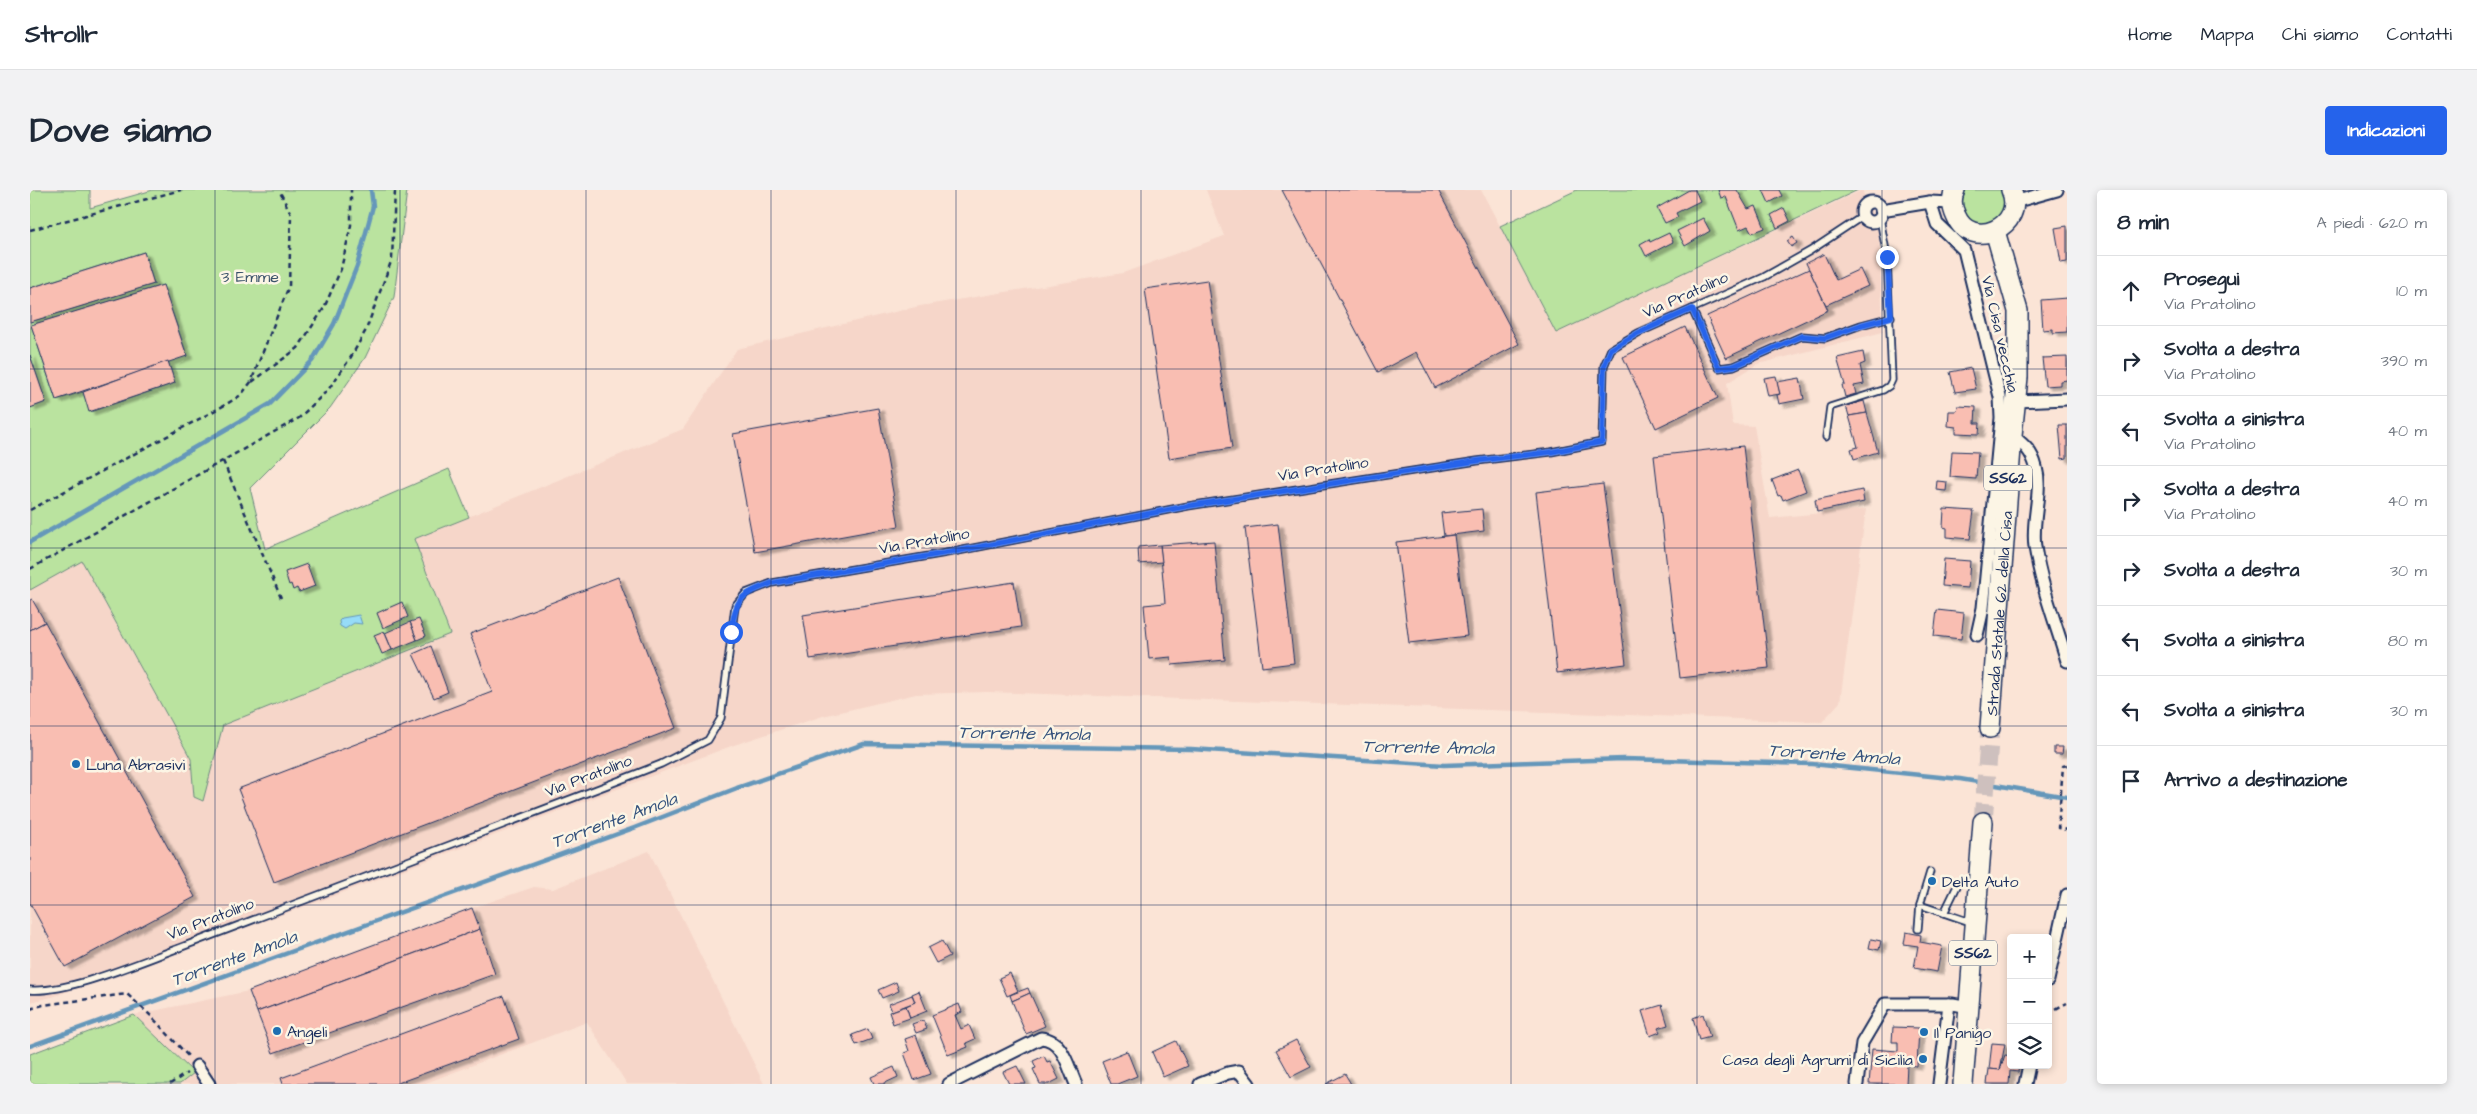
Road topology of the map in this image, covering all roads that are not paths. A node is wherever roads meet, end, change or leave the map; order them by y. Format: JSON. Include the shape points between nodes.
{"nodes":[{"id":1,"x":1872,"y":190,"type":"edge"},
{"id":2,"x":2056,"y":190,"type":"edge"},
{"id":3,"x":2038,"y":193,"type":"edge"},
{"id":4,"x":1954,"y":196,"type":"edge"},
{"id":5,"x":2013,"y":196,"type":"edge"},
{"id":6,"x":1930,"y":202,"type":"junction"},
{"id":7,"x":1878,"y":210,"type":"junction"},
{"id":8,"x":1863,"y":216,"type":"junction"},
{"id":9,"x":1995,"y":232,"type":"junction"},
{"id":10,"x":1692,"y":309,"type":"junction"},
{"id":11,"x":1891,"y":317,"type":"junction"},
{"id":12,"x":2067,"y":399,"type":"edge"},
{"id":13,"x":2017,"y":401,"type":"junction"},
{"id":14,"x":2012,"y":435,"type":"junction"},
{"id":15,"x":1826,"y":437,"type":"dead end"},
{"id":16,"x":1977,"y":635,"type":"dead end"},
{"id":17,"x":2067,"y":661,"type":"edge"},
{"id":18,"x":1990,"y":728,"type":"tunnel mouth"},
{"id":19,"x":1983,"y":822,"type":"tunnel mouth"},
{"id":20,"x":1930,"y":872,"type":"dead end"},
{"id":21,"x":1958,"y":884,"type":"dead end"},
{"id":22,"x":2067,"y":895,"type":"edge"},
{"id":23,"x":1920,"y":905,"type":"junction"},
{"id":24,"x":1944,"y":913,"type":"junction"},
{"id":25,"x":1976,"y":924,"type":"junction"},
{"id":26,"x":1918,"y":929,"type":"dead end"},
{"id":27,"x":2048,"y":979,"type":"edge"},
{"id":28,"x":30,"y":990,"type":"edge"},
{"id":29,"x":1949,"y":1004,"type":"junction"},
{"id":30,"x":1969,"y":1007,"type":"junction"},
{"id":31,"x":197,"y":1066,"type":"road end"},
{"id":32,"x":2029,"y":1069,"type":"edge"},
{"id":33,"x":209,"y":1084,"type":"edge"},
{"id":34,"x":949,"y":1084,"type":"edge"},
{"id":35,"x":1076,"y":1084,"type":"edge"},
{"id":36,"x":1200,"y":1084,"type":"edge"},
{"id":37,"x":1249,"y":1084,"type":"edge"},
{"id":38,"x":1856,"y":1084,"type":"edge"},
{"id":39,"x":1939,"y":1084,"type":"edge"},
{"id":40,"x":1963,"y":1084,"type":"edge"},
{"id":41,"x":2025,"y":1084,"type":"edge"}],
"edges":[{"from":1,"to":7,"type":"street"},
{"from":2,"to":3,"type":"street"},
{"from":3,"to":5,"type":"street"},
{"from":4,"to":6,"type":"street"},
{"from":4,"to":9,"type":"main road","via":[[1957,220],[1963,226],[1978,234]]},
{"from":5,"to":9,"type":"main road","via":[[2014,209],[2007,223]]},
{"from":6,"to":7,"type":"street"},
{"from":6,"to":16,"type":"street","name":"Via Cisa vecchia","via":[[1937,224],[1964,250],[2000,397],[1983,608]]},
{"from":7,"to":8,"type":"street","via":[[1870,222]]},
{"from":7,"to":8,"type":"street","via":[[1865,205]]},
{"from":7,"to":11,"type":"lane","via":[[1887,257]]},
{"from":8,"to":10,"type":"lane","name":"Via Pratolino","via":[[1764,277]]},
{"from":9,"to":13,"type":"main road","name":"Strada Statale 62 della Cisa","number":"SS62","via":[[2018,311]]},
{"from":10,"to":11,"type":"lane","via":[[1719,368],[1734,366],[1802,336],[1825,338]]},
{"from":10,"to":28,"type":"lane","name":"Via Pratolino","via":[[1611,349],[1604,366],[1602,442],[1188,506],[763,586],[746,593],[735,606],[721,718],[708,740],[661,764],[179,948],[46,991]]},
{"from":11,"to":15,"type":"lane","via":[[1892,380],[1889,386],[1830,407]]},
{"from":12,"to":13,"type":"street"},
{"from":13,"to":14,"type":"main road","name":"Strada Statale 62 della Cisa","number":"SS62"},
{"from":14,"to":17,"type":"street","via":[[2031,451],[2036,466],[2039,479],[2033,518],[2035,546]]},
{"from":14,"to":18,"type":"main road","name":"Strada Statale 62 della Cisa","number":"SS62"},
{"from":19,"to":25,"type":"main road","number":"SS62"},
{"from":20,"to":23,"type":"lane"},
{"from":21,"to":24,"type":"lane"},
{"from":22,"to":27,"type":"street"},
{"from":23,"to":24,"type":"lane"},
{"from":23,"to":26,"type":"lane"},
{"from":24,"to":25,"type":"lane"},
{"from":25,"to":30,"type":"main road","number":"SS62"},
{"from":29,"to":30,"type":"street"},
{"from":29,"to":38,"type":"street","via":[[1885,1004],[1862,1043]]},
{"from":29,"to":39,"type":"street"},
{"from":30,"to":40,"type":"main road","number":"SS62"},
{"from":31,"to":33,"type":"street"},
{"from":32,"to":41,"type":"street"},
{"from":34,"to":35,"type":"street","via":[[1042,1038],[1050,1038],[1058,1044]]},
{"from":36,"to":37,"type":"street","via":[[1240,1071]]}]}
